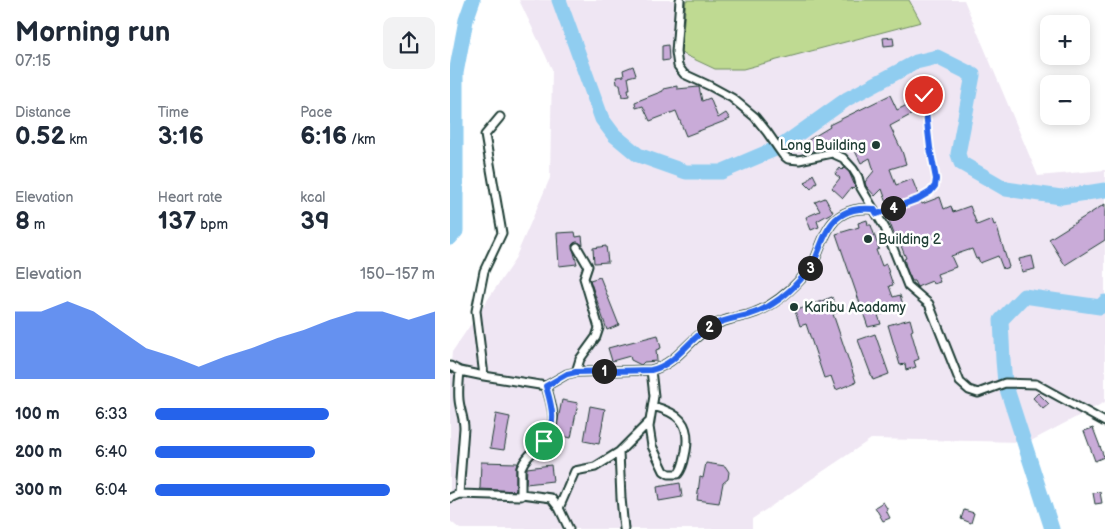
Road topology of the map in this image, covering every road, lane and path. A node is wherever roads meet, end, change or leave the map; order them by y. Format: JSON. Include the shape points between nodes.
{"nodes":[{"id":1,"x":680,"y":0,"type":"edge"},
{"id":2,"x":924,"y":95,"type":"dead end"},
{"id":3,"x":500,"y":118,"type":"dead end"},
{"id":4,"x":876,"y":212,"type":"junction"},
{"id":5,"x":577,"y":247,"type":"dead end"},
{"id":6,"x":450,"y":366,"type":"edge"},
{"id":7,"x":651,"y":370,"type":"junction"},
{"id":8,"x":460,"y":371,"type":"junction"},
{"id":9,"x":576,"y":372,"type":"junction"},
{"id":10,"x":484,"y":376,"type":"junction"},
{"id":11,"x":546,"y":386,"type":"junction"},
{"id":12,"x":652,"y":406,"type":"junction"},
{"id":13,"x":650,"y":422,"type":"junction"},
{"id":14,"x":1105,"y":422,"type":"edge"},
{"id":15,"x":619,"y":452,"type":"junction"},
{"id":16,"x":459,"y":494,"type":"junction"},
{"id":17,"x":522,"y":494,"type":"junction"},
{"id":18,"x":450,"y":498,"type":"edge"},
{"id":19,"x":559,"y":508,"type":"junction"},
{"id":20,"x":569,"y":529,"type":"edge"},
{"id":21,"x":624,"y":529,"type":"edge"}],
"edges":[{"from":1,"to":4,"type":"street","via":[[676,58],[681,71],[732,98],[754,117],[788,159],[827,153],[843,158],[857,174],[861,188]]},
{"from":2,"to":4,"type":"path","via":[[935,186],[918,199]]},
{"from":3,"to":10,"type":"street","via":[[485,136],[502,233],[484,271],[476,311]]},
{"from":4,"to":7,"type":"street","via":[[851,210],[836,219],[812,265],[788,292],[750,314],[708,328],[674,358]]},
{"from":4,"to":14,"type":"street","via":[[908,286],[929,304],[960,382],[978,393],[1005,383],[1036,384]]},
{"from":5,"to":9,"type":"street","via":[[588,266],[584,278],[599,328]]},
{"from":6,"to":8,"type":"street"},
{"from":7,"to":9,"type":"street"},
{"from":7,"to":12,"type":"street"},
{"from":8,"to":10,"type":"street"},
{"from":8,"to":16,"type":"street","via":[[458,392],[464,428]]},
{"from":9,"to":11,"type":"street"},
{"from":10,"to":11,"type":"street"},
{"from":11,"to":17,"type":"street","via":[[551,403],[552,428],[521,468]]},
{"from":12,"to":13,"type":"street"},
{"from":12,"to":13,"type":"street","via":[[676,416],[687,430],[684,460],[678,474],[664,471],[652,446]]},
{"from":13,"to":15,"type":"street"},
{"from":15,"to":19,"type":"street","via":[[595,467],[575,471]]},
{"from":15,"to":21,"type":"street"},
{"from":16,"to":17,"type":"street"},
{"from":16,"to":18,"type":"street"},
{"from":17,"to":19,"type":"street","via":[[551,498]]},
{"from":19,"to":20,"type":"street"}]}
